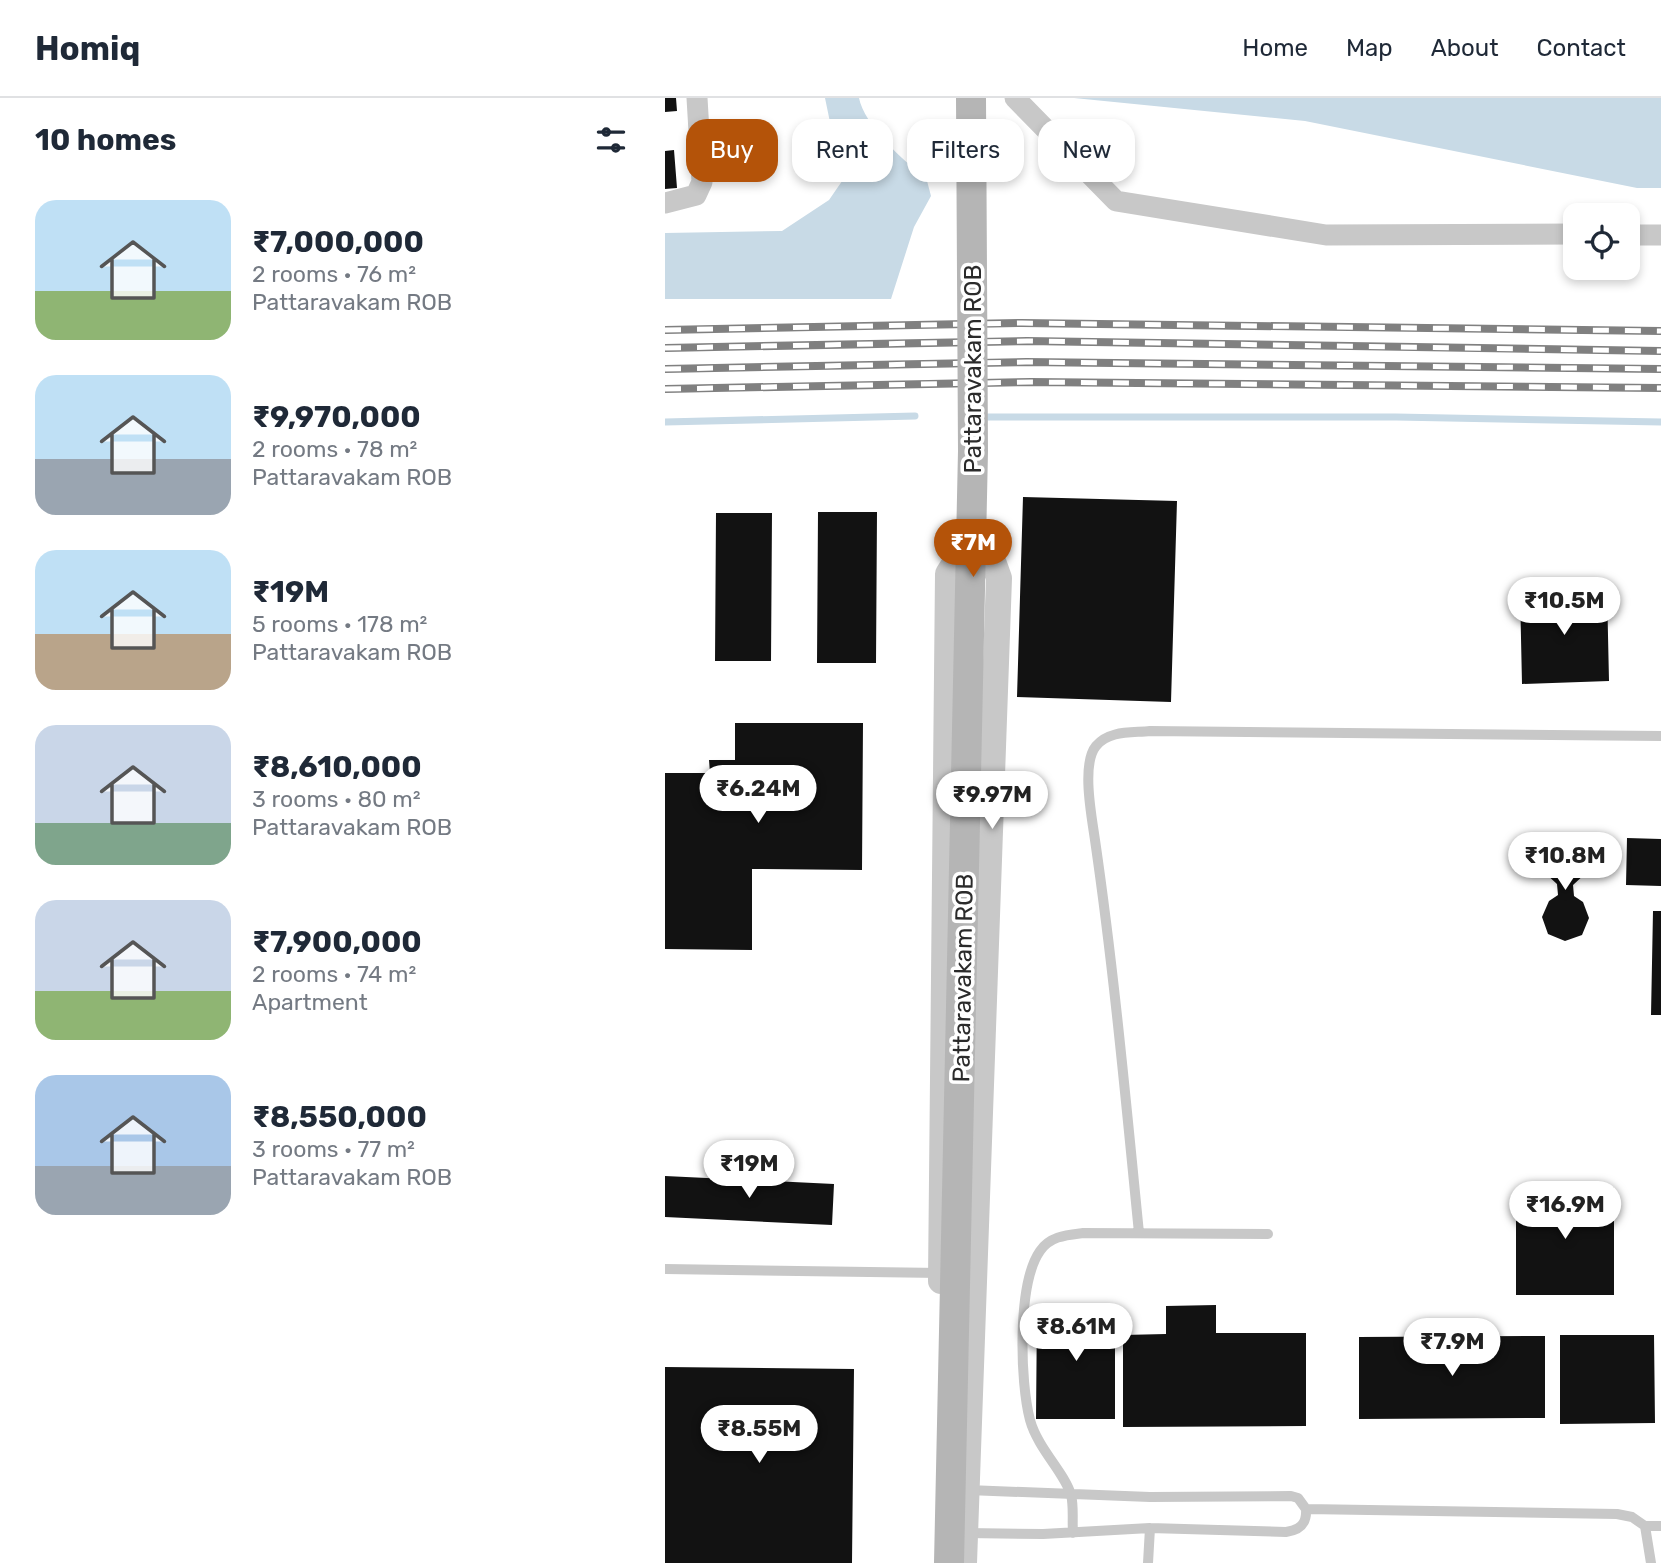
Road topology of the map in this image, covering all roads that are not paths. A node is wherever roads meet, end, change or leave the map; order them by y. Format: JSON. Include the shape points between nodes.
{"nodes":[{"id":1,"x":697,"y":98,"type":"edge"},
{"id":2,"x":971,"y":98,"type":"edge"},
{"id":3,"x":1015,"y":98,"type":"edge"},
{"id":4,"x":665,"y":203,"type":"edge"},
{"id":5,"x":1563,"y":234,"type":"edge"},
{"id":6,"x":1640,"y":235,"type":"edge"},
{"id":7,"x":1661,"y":235,"type":"edge"},
{"id":8,"x":1661,"y":736,"type":"edge"},
{"id":9,"x":1139,"y":1233,"type":"junction"},
{"id":10,"x":1268,"y":1234,"type":"dead end"},
{"id":11,"x":665,"y":1269,"type":"edge"},
{"id":12,"x":941,"y":1273,"type":"junction"},
{"id":13,"x":968,"y":1490,"type":"junction"},
{"id":14,"x":1071,"y":1495,"type":"junction"},
{"id":15,"x":1306,"y":1510,"type":"junction"},
{"id":16,"x":1645,"y":1526,"type":"junction"},
{"id":17,"x":1661,"y":1526,"type":"edge"},
{"id":18,"x":1150,"y":1528,"type":"junction"},
{"id":19,"x":965,"y":1533,"type":"junction"},
{"id":20,"x":1073,"y":1533,"type":"junction"},
{"id":21,"x":937,"y":1563,"type":"edge"},
{"id":22,"x":949,"y":1563,"type":"edge"},
{"id":23,"x":964,"y":1563,"type":"edge"},
{"id":24,"x":1148,"y":1563,"type":"edge"},
{"id":25,"x":1651,"y":1563,"type":"edge"}],
"edges":[{"from":1,"to":4,"type":"street","via":[[702,182],[695,195]]},
{"from":2,"to":22,"type":"main road","name":"Pattaravakam ROB","bridge":true,"via":[[973,451]]},
{"from":3,"to":5,"type":"street","via":[[1116,201],[1326,235]]},
{"from":6,"to":7,"type":"street"},
{"from":8,"to":9,"type":"lane","via":[[1150,731],[1112,734],[1095,747],[1088,766],[1090,800],[1110,935]]},
{"from":9,"to":10,"type":"lane"},
{"from":9,"to":14,"type":"lane","via":[[1059,1236],[1041,1249],[1032,1268],[1025,1323],[1025,1397],[1037,1439]]},
{"from":11,"to":12,"type":"lane"},
{"from":12,"to":13,"type":"street","via":[[948,574],[960,555],[987,556],[999,578]]},
{"from":12,"to":21,"type":"street"},
{"from":13,"to":14,"type":"lane"},
{"from":13,"to":19,"type":"street"},
{"from":14,"to":15,"type":"lane","via":[[1291,1496]]},
{"from":14,"to":20,"type":"lane"},
{"from":15,"to":16,"type":"lane","via":[[1617,1514]]},
{"from":15,"to":18,"type":"lane","via":[[1304,1524],[1295,1531]]},
{"from":16,"to":17,"type":"lane"},
{"from":16,"to":25,"type":"lane"},
{"from":18,"to":20,"type":"lane"},
{"from":18,"to":24,"type":"lane"},
{"from":19,"to":20,"type":"lane"},
{"from":19,"to":23,"type":"street"}]}
